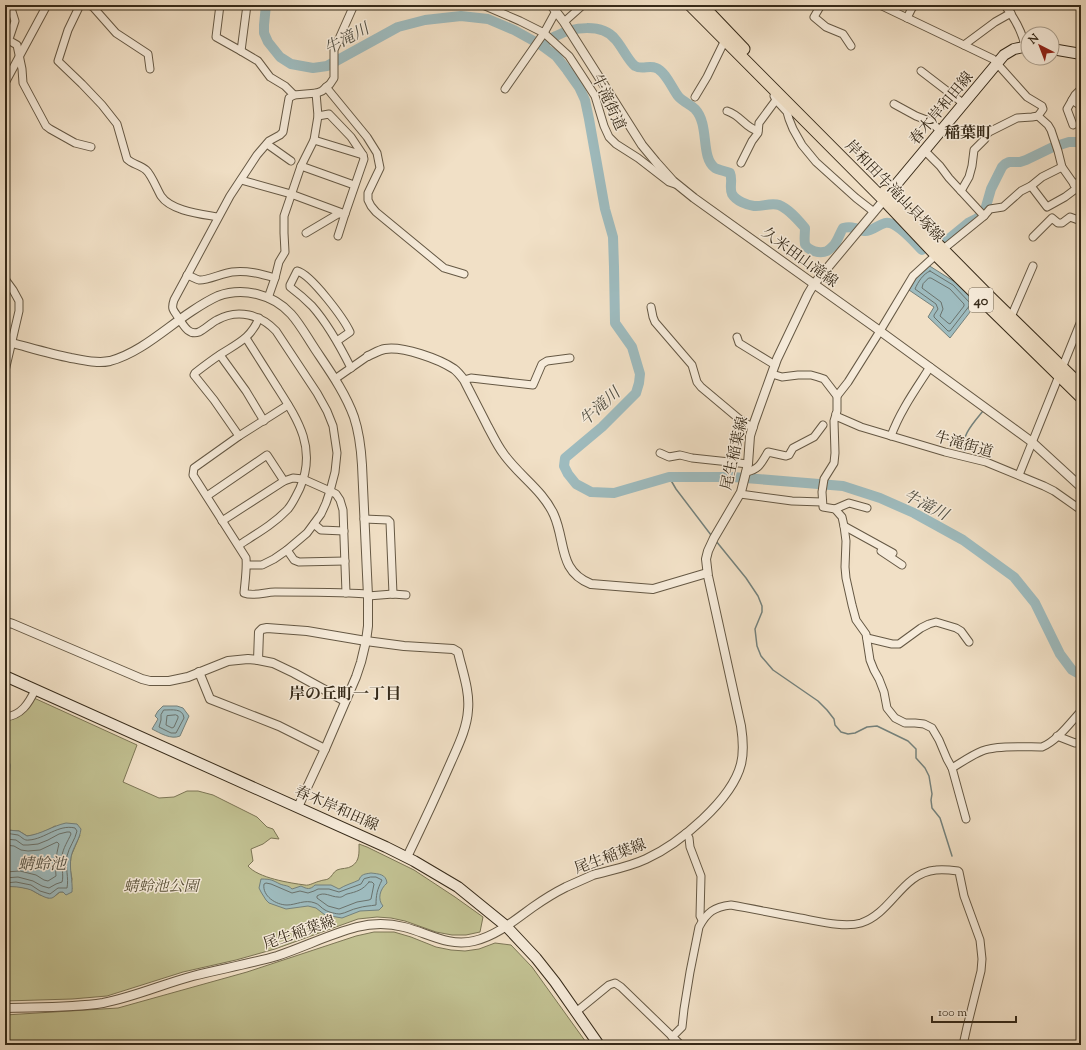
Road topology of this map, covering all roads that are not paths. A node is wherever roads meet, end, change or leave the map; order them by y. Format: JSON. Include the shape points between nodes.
{"nodes":[{"id":1,"x":10,"y":5,"type":"edge"},
{"id":2,"x":47,"y":5,"type":"edge"},
{"id":3,"x":80,"y":5,"type":"edge"},
{"id":4,"x":89,"y":5,"type":"edge"},
{"id":5,"x":220,"y":5,"type":"edge"},
{"id":6,"x":247,"y":5,"type":"edge"},
{"id":7,"x":354,"y":5,"type":"edge"},
{"id":8,"x":483,"y":5,"type":"edge"},
{"id":9,"x":583,"y":5,"type":"edge"},
{"id":10,"x":690,"y":5,"type":"edge"},
{"id":11,"x":702,"y":5,"type":"edge"},
{"id":12,"x":822,"y":5,"type":"edge"},
{"id":13,"x":880,"y":5,"type":"edge"},
{"id":14,"x":915,"y":5,"type":"edge"},
{"id":15,"x":1008,"y":5,"type":"edge"},
{"id":16,"x":554,"y":8,"type":"edge"},
{"id":17,"x":1011,"y":13,"type":"junction"},
{"id":18,"x":907,"y":18,"type":"junction"},
{"id":19,"x":566,"y":24,"type":"junction"},
{"id":20,"x":1020,"y":30,"type":"edge"},
{"id":21,"x":544,"y":35,"type":"junction"},
{"id":22,"x":725,"y":40,"type":"junction"},
{"id":23,"x":964,"y":45,"type":"junction"},
{"id":24,"x":851,"y":46,"type":"dead end"},
{"id":25,"x":1020,"y":48,"type":"edge"},
{"id":26,"x":1060,"y":50,"type":"edge"},
{"id":27,"x":241,"y":51,"type":"junction"},
{"id":28,"x":1081,"y":54,"type":"edge"},
{"id":29,"x":20,"y":57,"type":"junction"},
{"id":30,"x":996,"y":64,"type":"junction"},
{"id":31,"x":150,"y":69,"type":"dead end"},
{"id":32,"x":921,"y":71,"type":"dead end"},
{"id":33,"x":5,"y":83,"type":"edge"},
{"id":34,"x":326,"y":87,"type":"junction"},
{"id":35,"x":505,"y":89,"type":"dead end"},
{"id":36,"x":1081,"y":89,"type":"edge"},
{"id":37,"x":316,"y":93,"type":"junction"},
{"id":38,"x":294,"y":95,"type":"junction"},
{"id":39,"x":775,"y":95,"type":"junction"},
{"id":40,"x":695,"y":97,"type":"dead end"},
{"id":41,"x":1072,"y":100,"type":"junction"},
{"id":42,"x":894,"y":104,"type":"dead end"},
{"id":43,"x":964,"y":104,"type":"junction"},
{"id":44,"x":1081,"y":106,"type":"edge"},
{"id":45,"x":728,"y":111,"type":"dead end"},
{"id":46,"x":318,"y":116,"type":"junction"},
{"id":47,"x":1038,"y":116,"type":"junction"},
{"id":48,"x":1073,"y":125,"type":"dead end"},
{"id":49,"x":941,"y":131,"type":"junction"},
{"id":50,"x":758,"y":132,"type":"junction"},
{"id":51,"x":314,"y":140,"type":"junction"},
{"id":52,"x":267,"y":144,"type":"junction"},
{"id":53,"x":90,"y":147,"type":"dead end"},
{"id":54,"x":925,"y":151,"type":"junction"},
{"id":55,"x":363,"y":155,"type":"junction"},
{"id":56,"x":291,"y":161,"type":"dead end"},
{"id":57,"x":741,"y":163,"type":"dead end"},
{"id":58,"x":653,"y":165,"type":"junction"},
{"id":59,"x":301,"y":166,"type":"junction"},
{"id":60,"x":1062,"y":166,"type":"junction"},
{"id":61,"x":241,"y":180,"type":"junction"},
{"id":62,"x":1081,"y":180,"type":"edge"},
{"id":63,"x":354,"y":185,"type":"junction"},
{"id":64,"x":1031,"y":186,"type":"junction"},
{"id":65,"x":1077,"y":189,"type":"edge"},
{"id":66,"x":961,"y":191,"type":"junction"},
{"id":67,"x":291,"y":194,"type":"junction"},
{"id":68,"x":886,"y":197,"type":"junction"},
{"id":69,"x":874,"y":212,"type":"junction"},
{"id":70,"x":345,"y":214,"type":"junction"},
{"id":71,"x":984,"y":216,"type":"junction"},
{"id":72,"x":218,"y":217,"type":"junction"},
{"id":73,"x":1081,"y":221,"type":"edge"},
{"id":74,"x":306,"y":234,"type":"dead end"},
{"id":75,"x":338,"y":236,"type":"dead end"},
{"id":76,"x":1033,"y":237,"type":"dead end"},
{"id":77,"x":940,"y":252,"type":"junction"},
{"id":78,"x":1033,"y":266,"type":"dead end"},
{"id":79,"x":464,"y":274,"type":"dead end"},
{"id":80,"x":187,"y":275,"type":"junction"},
{"id":81,"x":5,"y":278,"type":"edge"},
{"id":82,"x":275,"y":278,"type":"junction"},
{"id":83,"x":814,"y":284,"type":"junction"},
{"id":84,"x":268,"y":298,"type":"junction"},
{"id":85,"x":651,"y":307,"type":"dead end"},
{"id":86,"x":1010,"y":317,"type":"junction"},
{"id":87,"x":259,"y":318,"type":"junction"},
{"id":88,"x":180,"y":319,"type":"junction"},
{"id":89,"x":1081,"y":321,"type":"edge"},
{"id":90,"x":880,"y":331,"type":"junction"},
{"id":91,"x":737,"y":337,"type":"dead end"},
{"id":92,"x":246,"y":338,"type":"junction"},
{"id":93,"x":337,"y":341,"type":"junction"},
{"id":94,"x":12,"y":343,"type":"junction"},
{"id":95,"x":220,"y":355,"type":"junction"},
{"id":96,"x":368,"y":356,"type":"joint"},
{"id":97,"x":570,"y":358,"type":"dead end"},
{"id":98,"x":775,"y":365,"type":"junction"},
{"id":99,"x":930,"y":367,"type":"junction"},
{"id":100,"x":351,"y":368,"type":"junction"},
{"id":101,"x":5,"y":371,"type":"edge"},
{"id":102,"x":1060,"y":372,"type":"junction"},
{"id":103,"x":772,"y":374,"type":"junction"},
{"id":104,"x":335,"y":379,"type":"junction"},
{"id":105,"x":464,"y":380,"type":"junction"},
{"id":106,"x":1081,"y":386,"type":"edge"},
{"id":107,"x":837,"y":396,"type":"junction"},
{"id":108,"x":1081,"y":397,"type":"edge"},
{"id":109,"x":288,"y":405,"type":"junction"},
{"id":110,"x":836,"y":414,"type":"junction"},
{"id":111,"x":264,"y":421,"type":"junction"},
{"id":112,"x":823,"y":425,"type":"dead end"},
{"id":113,"x":753,"y":428,"type":"junction"},
{"id":114,"x":239,"y":436,"type":"junction"},
{"id":115,"x":891,"y":436,"type":"junction"},
{"id":116,"x":1032,"y":442,"type":"junction"},
{"id":117,"x":660,"y":453,"type":"dead end"},
{"id":118,"x":747,"y":468,"type":"junction"},
{"id":119,"x":1019,"y":475,"type":"junction"},
{"id":120,"x":284,"y":480,"type":"junction"},
{"id":121,"x":304,"y":480,"type":"junction"},
{"id":122,"x":1081,"y":487,"type":"edge"},
{"id":123,"x":330,"y":491,"type":"junction"},
{"id":124,"x":741,"y":493,"type":"junction"},
{"id":125,"x":207,"y":496,"type":"junction"},
{"id":126,"x":822,"y":502,"type":"junction"},
{"id":127,"x":867,"y":508,"type":"dead end"},
{"id":128,"x":835,"y":509,"type":"junction"},
{"id":129,"x":1081,"y":510,"type":"edge"},
{"id":130,"x":364,"y":519,"type":"junction"},
{"id":131,"x":222,"y":521,"type":"junction"},
{"id":132,"x":314,"y":524,"type":"junction"},
{"id":133,"x":844,"y":526,"type":"junction"},
{"id":134,"x":344,"y":531,"type":"junction"},
{"id":135,"x":239,"y":545,"type":"junction"},
{"id":136,"x":880,"y":546,"type":"junction"},
{"id":137,"x":287,"y":550,"type":"junction"},
{"id":138,"x":893,"y":553,"type":"dead end"},
{"id":139,"x":345,"y":561,"type":"junction"},
{"id":140,"x":247,"y":565,"type":"junction"},
{"id":141,"x":902,"y":565,"type":"dead end"},
{"id":142,"x":707,"y":573,"type":"junction"},
{"id":143,"x":346,"y":593,"type":"junction"},
{"id":144,"x":393,"y":594,"type":"junction"},
{"id":145,"x":367,"y":595,"type":"junction"},
{"id":146,"x":406,"y":595,"type":"dead end"},
{"id":147,"x":5,"y":626,"type":"edge"},
{"id":148,"x":867,"y":638,"type":"junction"},
{"id":149,"x":366,"y":641,"type":"junction"},
{"id":150,"x":969,"y":642,"type":"dead end"},
{"id":151,"x":258,"y":660,"type":"junction"},
{"id":152,"x":199,"y":672,"type":"junction"},
{"id":153,"x":5,"y":676,"type":"edge"},
{"id":154,"x":36,"y":690,"type":"junction"},
{"id":155,"x":345,"y":701,"type":"junction"},
{"id":156,"x":1081,"y":711,"type":"edge"},
{"id":157,"x":5,"y":717,"type":"edge"},
{"id":158,"x":1057,"y":736,"type":"junction"},
{"id":159,"x":1081,"y":742,"type":"edge"},
{"id":160,"x":325,"y":749,"type":"junction"},
{"id":161,"x":952,"y":768,"type":"junction"},
{"id":162,"x":298,"y":807,"type":"junction"},
{"id":163,"x":966,"y":819,"type":"dead end"},
{"id":164,"x":686,"y":833,"type":"junction"},
{"id":165,"x":407,"y":857,"type":"junction"},
{"id":166,"x":702,"y":920,"type":"junction"},
{"id":167,"x":506,"y":926,"type":"junction"},
{"id":168,"x":5,"y":1008,"type":"edge"},
{"id":169,"x":576,"y":1012,"type":"junction"},
{"id":170,"x":672,"y":1037,"type":"junction"},
{"id":171,"x":599,"y":1045,"type":"edge"},
{"id":172,"x":681,"y":1045,"type":"edge"},
{"id":173,"x":963,"y":1045,"type":"edge"}],
"edges":[{"from":1,"to":29,"type":"street","via":[[15,21],[9,39],[17,45]]},
{"from":2,"to":29,"type":"street"},
{"from":3,"to":72,"type":"street","via":[[68,30],[58,61],[102,105],[117,124],[127,159],[148,172],[166,202],[183,210]]},
{"from":4,"to":31,"type":"street","via":[[116,33],[148,54]]},
{"from":5,"to":27,"type":"street","via":[[216,37]]},
{"from":6,"to":27,"type":"street"},
{"from":7,"to":34,"type":"street","via":[[334,50],[334,78]]},
{"from":8,"to":21,"type":"street","name":"牛滝街道"},
{"from":9,"to":19,"type":"street"},
{"from":10,"to":22,"type":"main road","name":"岸和田牛滝山貝塚線","number":"40"},
{"from":11,"to":68,"type":"main road","name":"岸和田牛滝山貝塚線","number":"40"},
{"from":12,"to":24,"type":"street","via":[[814,17],[843,34]]},
{"from":13,"to":18,"type":"street"},
{"from":14,"to":18,"type":"street"},
{"from":15,"to":17,"type":"street","via":[[1006,7]]},
{"from":16,"to":19,"type":"street","name":"久米田山滝線"},
{"from":16,"to":21,"type":"street"},
{"from":17,"to":20,"type":"street"},
{"from":17,"to":23,"type":"street"},
{"from":18,"to":23,"type":"street"},
{"from":19,"to":58,"type":"street","name":"久米田山滝線"},
{"from":21,"to":35,"type":"street"},
{"from":21,"to":58,"type":"street","name":"牛滝街道","via":[[568,56],[595,96],[609,137],[616,144]]},
{"from":22,"to":39,"type":"main road","name":"岸和田牛滝山貝塚線","number":"40"},
{"from":22,"to":40,"type":"street","via":[[708,77]]},
{"from":23,"to":30,"type":"street"},
{"from":25,"to":30,"type":"main road","name":"春木岸和田線","via":[[1004,55]]},
{"from":26,"to":28,"type":"main road"},
{"from":27,"to":38,"type":"street","via":[[258,61],[270,77]]},
{"from":29,"to":33,"type":"street"},
{"from":29,"to":53,"type":"street","via":[[23,83],[46,126]]},
{"from":30,"to":43,"type":"main road","name":"春木岸和田線"},
{"from":30,"to":47,"type":"street","via":[[1027,97],[1042,106],[1043,109]]},
{"from":32,"to":43,"type":"street"},
{"from":34,"to":37,"type":"street"},
{"from":34,"to":79,"type":"street","via":[[377,153],[380,168],[368,193],[371,206],[438,264]]},
{"from":36,"to":41,"type":"street"},
{"from":37,"to":38,"type":"street"},
{"from":37,"to":46,"type":"street"},
{"from":38,"to":52,"type":"street","via":[[289,98],[283,132]]},
{"from":39,"to":50,"type":"street","via":[[759,123]]},
{"from":39,"to":68,"type":"main road","name":"岸和田牛滝山貝塚線","number":"40"},
{"from":39,"to":69,"type":"street","via":[[787,112],[802,145],[816,162]]},
{"from":41,"to":44,"type":"street"},
{"from":41,"to":48,"type":"street","via":[[1067,109]]},
{"from":42,"to":49,"type":"street","via":[[929,121]]},
{"from":43,"to":49,"type":"main road","name":"春木岸和田線"},
{"from":45,"to":50,"type":"street","via":[[735,113]]},
{"from":46,"to":51,"type":"street"},
{"from":46,"to":55,"type":"street","via":[[329,114],[351,137]]},
{"from":47,"to":60,"type":"street","via":[[1051,130]]},
{"from":47,"to":66,"type":"street","via":[[1018,118],[989,132],[985,140],[974,150],[969,177]]},
{"from":49,"to":54,"type":"main road","name":"春木岸和田線"},
{"from":50,"to":57,"type":"street"},
{"from":51,"to":55,"type":"street"},
{"from":51,"to":59,"type":"street"},
{"from":52,"to":56,"type":"street"},
{"from":52,"to":61,"type":"street"},
{"from":54,"to":66,"type":"street"},
{"from":54,"to":68,"type":"main road","name":"春木岸和田線"},
{"from":55,"to":63,"type":"street","via":[[364,159]]},
{"from":58,"to":83,"type":"street","name":"久米田山滝線","via":[[694,198]]},
{"from":59,"to":63,"type":"street"},
{"from":59,"to":67,"type":"street"},
{"from":60,"to":64,"type":"street"},
{"from":60,"to":65,"type":"street"},
{"from":61,"to":67,"type":"street"},
{"from":61,"to":72,"type":"street"},
{"from":62,"to":65,"type":"street"},
{"from":63,"to":70,"type":"street"},
{"from":64,"to":65,"type":"street","via":[[1047,207]]},
{"from":64,"to":71,"type":"street","via":[[1021,191],[1004,207],[990,209]]},
{"from":66,"to":71,"type":"street"},
{"from":67,"to":70,"type":"street"},
{"from":67,"to":82,"type":"street","via":[[284,216],[285,252],[279,262]]},
{"from":68,"to":69,"type":"street","name":"尾生稲葉線"},
{"from":68,"to":77,"type":"main road","name":"岸和田牛滝山貝塚線","number":"40"},
{"from":69,"to":83,"type":"street","name":"尾生稲葉線"},
{"from":70,"to":74,"type":"street","via":[[338,214]]},
{"from":70,"to":75,"type":"street"},
{"from":71,"to":77,"type":"street"},
{"from":72,"to":80,"type":"street"},
{"from":73,"to":76,"type":"street","via":[[1070,217],[1058,223],[1052,218]]},
{"from":77,"to":86,"type":"main road","name":"岸和田牛滝山貝塚線","number":"40"},
{"from":77,"to":90,"type":"street","via":[[913,276]]},
{"from":77,"to":102,"type":"main road","name":"岸和田牛滝山貝塚線","number":"40"},
{"from":78,"to":86,"type":"street"},
{"from":80,"to":82,"type":"street","via":[[199,280],[238,271]]},
{"from":80,"to":88,"type":"street","via":[[172,306]]},
{"from":81,"to":94,"type":"street","via":[[19,301]]},
{"from":82,"to":84,"type":"street"},
{"from":83,"to":90,"type":"street","name":"久米田山滝線"},
{"from":83,"to":98,"type":"street","name":"尾生稲葉線"},
{"from":84,"to":88,"type":"street","via":[[254,293],[232,292],[207,301]]},
{"from":84,"to":104,"type":"street","via":[[291,313]]},
{"from":85,"to":113,"type":"street","via":[[655,322],[692,365],[701,387]]},
{"from":86,"to":102,"type":"main road","name":"岸和田牛滝山貝塚線","number":"40"},
{"from":87,"to":88,"type":"street","via":[[233,314],[218,319],[198,332],[191,332],[185,328]]},
{"from":87,"to":92,"type":"street","via":[[255,328]]},
{"from":87,"to":123,"type":"street","via":[[269,323],[276,331],[327,411],[333,426],[337,453]]},
{"from":88,"to":94,"type":"street","via":[[128,355],[109,361],[92,362]]},
{"from":89,"to":102,"type":"street"},
{"from":90,"to":99,"type":"street","name":"久米田山滝線"},
{"from":90,"to":107,"type":"street"},
{"from":91,"to":98,"type":"street","via":[[739,343]]},
{"from":92,"to":95,"type":"street"},
{"from":92,"to":109,"type":"street"},
{"from":93,"to":93,"type":"street","via":[[311,306],[290,287],[297,271],[313,283],[347,325],[350,332]]},
{"from":93,"to":100,"type":"street"},
{"from":94,"to":101,"type":"street"},
{"from":95,"to":111,"type":"street"},
{"from":95,"to":114,"type":"street","via":[[194,375]]},
{"from":96,"to":100,"type":"street"},
{"from":96,"to":105,"type":"street","via":[[384,349],[428,356],[455,369]]},
{"from":97,"to":105,"type":"street","via":[[542,364],[533,385],[471,378]]},
{"from":98,"to":103,"type":"street","name":"尾生稲葉線"},
{"from":99,"to":115,"type":"street","via":[[908,400]]},
{"from":99,"to":116,"type":"street","name":"久米田山滝線"},
{"from":100,"to":104,"type":"street"},
{"from":102,"to":106,"type":"main road","name":"岸和田牛滝山貝塚線","number":"40"},
{"from":102,"to":108,"type":"main road","name":"岸和田牛滝山貝塚線","number":"40"},
{"from":102,"to":116,"type":"street"},
{"from":103,"to":107,"type":"street","via":[[782,377],[818,377],[824,380]]},
{"from":103,"to":113,"type":"street","name":"尾生稲葉線"},
{"from":104,"to":130,"type":"street","via":[[354,417],[360,439]]},
{"from":105,"to":142,"type":"street","via":[[504,454],[541,494],[554,514],[569,567],[583,580],[591,584],[653,589]]},
{"from":107,"to":110,"type":"street"},
{"from":109,"to":111,"type":"street"},
{"from":109,"to":121,"type":"street","via":[[305,442],[307,456]]},
{"from":110,"to":115,"type":"street","name":"牛滝街道","via":[[861,427]]},
{"from":110,"to":126,"type":"street","via":[[834,463],[824,479]]},
{"from":111,"to":114,"type":"street"},
{"from":112,"to":118,"type":"street","via":[[814,437],[793,448],[789,455],[768,452],[760,466],[754,470]]},
{"from":113,"to":118,"type":"street","name":"尾生稲葉線"},
{"from":114,"to":125,"type":"street","via":[[194,468],[193,475]]},
{"from":115,"to":119,"type":"street","name":"牛滝街道","via":[[986,462]]},
{"from":116,"to":119,"type":"street"},
{"from":116,"to":122,"type":"street","name":"久米田山滝線"},
{"from":117,"to":118,"type":"street","via":[[669,457],[680,455]]},
{"from":118,"to":124,"type":"street","name":"尾生稲葉線"},
{"from":119,"to":129,"type":"street","name":"牛滝街道","via":[[1054,491]]},
{"from":120,"to":121,"type":"street"},
{"from":120,"to":125,"type":"street","via":[[267,455]]},
{"from":120,"to":131,"type":"street"},
{"from":121,"to":123,"type":"street"},
{"from":121,"to":135,"type":"street","via":[[289,508],[276,521]]},
{"from":123,"to":132,"type":"street"},
{"from":123,"to":134,"type":"street","via":[[340,500]]},
{"from":124,"to":126,"type":"street","via":[[792,501]]},
{"from":124,"to":142,"type":"street","name":"尾生稲葉線","via":[[708,551]]},
{"from":125,"to":131,"type":"street"},
{"from":126,"to":128,"type":"street","via":[[823,508]]},
{"from":127,"to":128,"type":"street","via":[[849,503]]},
{"from":128,"to":133,"type":"street","via":[[842,516]]},
{"from":130,"to":144,"type":"street","via":[[390,522]]},
{"from":130,"to":145,"type":"street"},
{"from":131,"to":135,"type":"street"},
{"from":132,"to":134,"type":"street","via":[[320,530]]},
{"from":132,"to":137,"type":"street"},
{"from":133,"to":136,"type":"street"},
{"from":133,"to":148,"type":"street","via":[[847,585],[856,620]]},
{"from":134,"to":139,"type":"street"},
{"from":135,"to":140,"type":"street"},
{"from":136,"to":138,"type":"street"},
{"from":136,"to":141,"type":"street","via":[[881,551]]},
{"from":137,"to":139,"type":"street","via":[[294,560],[299,562]]},
{"from":137,"to":140,"type":"street","via":[[262,565]]},
{"from":139,"to":143,"type":"street"},
{"from":140,"to":143,"type":"street","via":[[244,593],[249,595],[272,592]]},
{"from":142,"to":164,"type":"street","name":"尾生稲葉線","via":[[742,735],[743,754],[733,784],[713,810]]},
{"from":143,"to":145,"type":"street"},
{"from":144,"to":145,"type":"street"},
{"from":144,"to":146,"type":"street"},
{"from":145,"to":149,"type":"street"},
{"from":147,"to":152,"type":"street","via":[[14,624],[142,679],[169,680]]},
{"from":148,"to":150,"type":"street","via":[[899,644],[921,628],[936,622],[956,628]]},
{"from":148,"to":161,"type":"street","via":[[870,660],[884,692],[886,708],[895,718],[905,723],[924,724],[932,728]]},
{"from":149,"to":151,"type":"street","via":[[307,631],[262,629]]},
{"from":149,"to":155,"type":"street","via":[[356,677]]},
{"from":149,"to":165,"type":"street","via":[[453,649],[458,652],[467,688],[468,710],[463,733]]},
{"from":151,"to":152,"type":"street","via":[[228,661]]},
{"from":151,"to":155,"type":"street","via":[[273,663]]},
{"from":152,"to":160,"type":"street","via":[[210,699],[279,726]]},
{"from":153,"to":154,"type":"main road","name":"春木岸和田線"},
{"from":154,"to":157,"type":"street","via":[[24,708],[12,716]]},
{"from":154,"to":162,"type":"main road","name":"春木岸和田線"},
{"from":155,"to":160,"type":"street"},
{"from":156,"to":158,"type":"street"},
{"from":158,"to":159,"type":"street","via":[[1075,743]]},
{"from":158,"to":161,"type":"street","via":[[1042,747],[982,751]]},
{"from":160,"to":162,"type":"street"},
{"from":161,"to":163,"type":"street"},
{"from":162,"to":165,"type":"main road","name":"春木岸和田線"},
{"from":164,"to":166,"type":"street","via":[[702,876]]},
{"from":164,"to":167,"type":"street","name":"尾生稲葉線","via":[[648,858],[567,887]]},
{"from":165,"to":167,"type":"main road","name":"春木岸和田線","via":[[458,887]]},
{"from":166,"to":170,"type":"street","via":[[695,944],[682,1027]]},
{"from":166,"to":173,"type":"street","via":[[713,909],[731,905],[822,922],[853,925],[873,917],[890,903],[909,881],[921,874],[937,870],[958,871],[980,940],[982,959]]},
{"from":167,"to":168,"type":"street","name":"尾生稲葉線","via":[[492,935],[463,943],[442,940],[406,927],[369,925],[262,960],[194,976],[109,1001],[83,1005]]},
{"from":167,"to":169,"type":"main road","name":"春木岸和田線","via":[[536,958]]},
{"from":169,"to":170,"type":"street","via":[[615,983]]},
{"from":169,"to":171,"type":"main road","name":"春木岸和田線"},
{"from":170,"to":172,"type":"street"}]}
